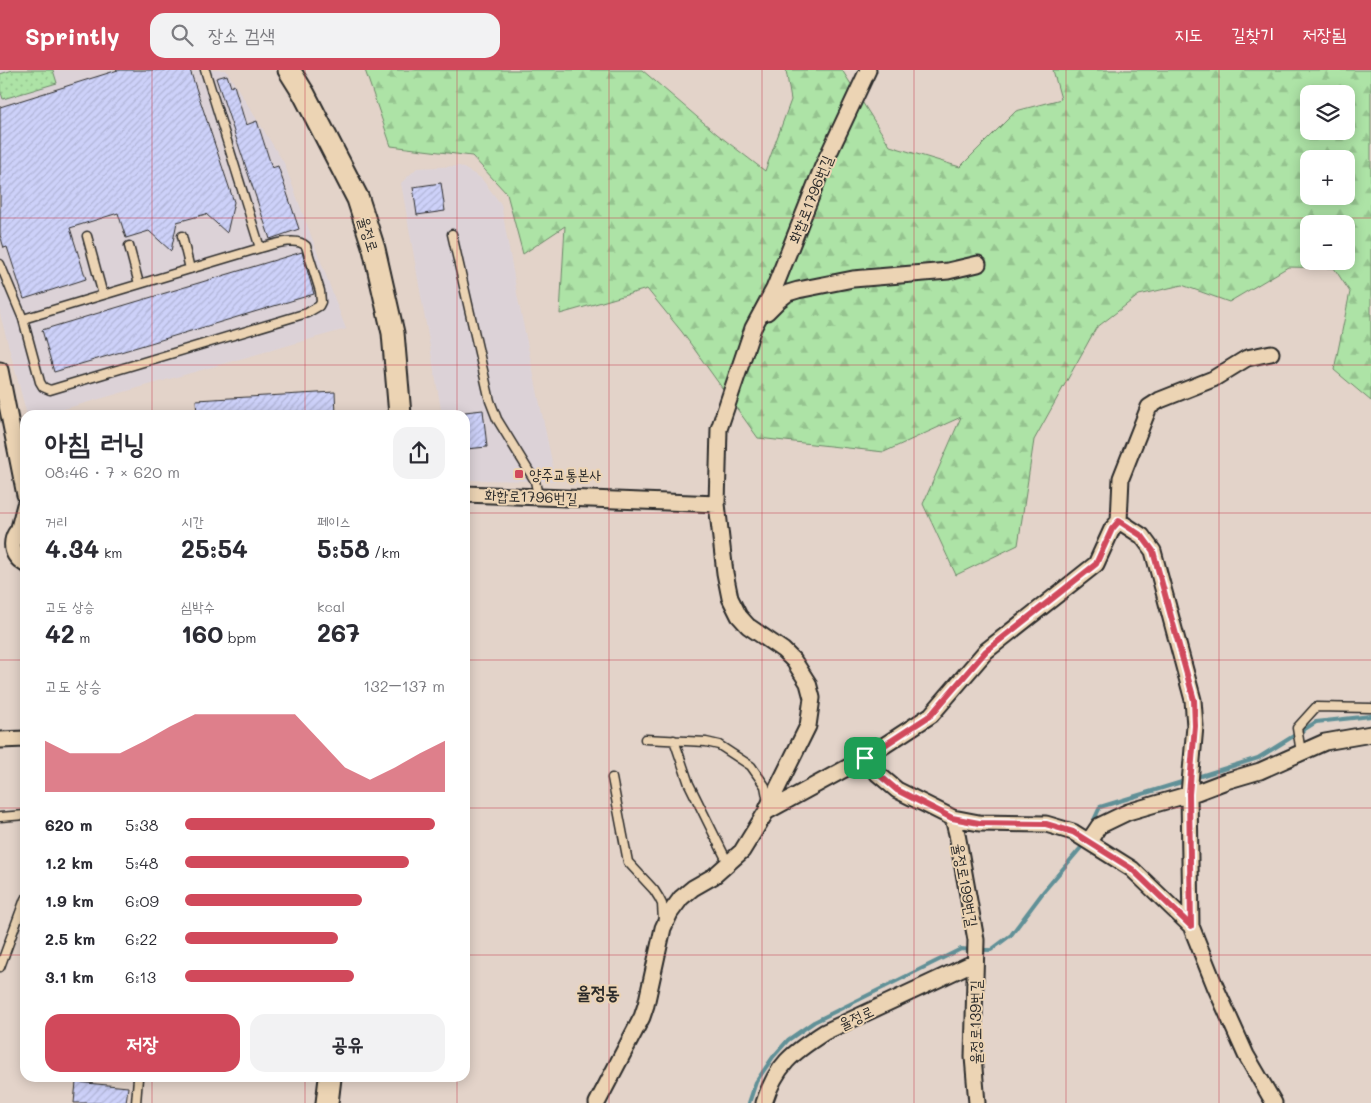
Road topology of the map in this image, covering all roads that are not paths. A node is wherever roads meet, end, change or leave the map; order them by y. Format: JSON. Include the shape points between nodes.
{"nodes":[{"id":1,"x":205,"y":70,"type":"edge"},
{"id":2,"x":289,"y":70,"type":"edge"},
{"id":3,"x":868,"y":70,"type":"edge"},
{"id":4,"x":452,"y":234,"type":"dead end"},
{"id":5,"x":87,"y":236,"type":"dead end"},
{"id":6,"x":182,"y":236,"type":"dead end"},
{"id":7,"x":128,"y":246,"type":"dead end"},
{"id":8,"x":260,"y":248,"type":"junction"},
{"id":9,"x":0,"y":264,"type":"edge"},
{"id":10,"x":978,"y":264,"type":"dead end"},
{"id":11,"x":190,"y":269,"type":"junction"},
{"id":12,"x":139,"y":284,"type":"junction"},
{"id":13,"x":103,"y":295,"type":"junction"},
{"id":14,"x":24,"y":319,"type":"junction"},
{"id":15,"x":753,"y":328,"type":"junction"},
{"id":16,"x":1271,"y":353,"type":"dead end"},
{"id":17,"x":0,"y":370,"type":"edge"},
{"id":18,"x":400,"y":410,"type":"edge"},
{"id":19,"x":20,"y":470,"type":"edge"},
{"id":20,"x":470,"y":494,"type":"edge"},
{"id":21,"x":538,"y":496,"type":"junction"},
{"id":22,"x":717,"y":504,"type":"junction"},
{"id":23,"x":1119,"y":521,"type":"junction"},
{"id":24,"x":20,"y":529,"type":"edge"},
{"id":25,"x":20,"y":562,"type":"edge"},
{"id":26,"x":1371,"y":708,"type":"edge"},
{"id":27,"x":1371,"y":734,"type":"edge"},
{"id":28,"x":20,"y":738,"type":"edge"},
{"id":29,"x":645,"y":739,"type":"dead end"},
{"id":30,"x":0,"y":740,"type":"edge"},
{"id":31,"x":674,"y":740,"type":"junction"},
{"id":32,"x":1301,"y":752,"type":"junction"},
{"id":33,"x":865,"y":758,"type":"junction"},
{"id":34,"x":612,"y":778,"type":"dead end"},
{"id":35,"x":1189,"y":793,"type":"junction"},
{"id":36,"x":766,"y":811,"type":"junction"},
{"id":37,"x":20,"y":815,"type":"edge"},
{"id":38,"x":0,"y":817,"type":"edge"},
{"id":39,"x":952,"y":818,"type":"junction"},
{"id":40,"x":1089,"y":841,"type":"junction"},
{"id":41,"x":728,"y":863,"type":"junction"},
{"id":42,"x":20,"y":913,"type":"edge"},
{"id":43,"x":1191,"y":926,"type":"junction"},
{"id":44,"x":663,"y":928,"type":"junction"},
{"id":45,"x":976,"y":940,"type":"joint"},
{"id":46,"x":975,"y":960,"type":"junction"},
{"id":47,"x":0,"y":967,"type":"edge"},
{"id":48,"x":138,"y":1082,"type":"edge"},
{"id":49,"x":330,"y":1082,"type":"edge"},
{"id":50,"x":136,"y":1103,"type":"edge"},
{"id":51,"x":327,"y":1103,"type":"edge"},
{"id":52,"x":597,"y":1103,"type":"edge"},
{"id":53,"x":764,"y":1103,"type":"edge"},
{"id":54,"x":977,"y":1103,"type":"edge"},
{"id":55,"x":1274,"y":1103,"type":"edge"}],
"edges":[{"from":1,"to":8,"type":"lane"},
{"from":2,"to":18,"type":"main road","name":"율정로","via":[[358,199],[374,249],[393,333]]},
{"from":3,"to":15,"type":"street","name":"화합로1796번길","via":[[823,166],[774,289]]},
{"from":4,"to":21,"type":"lane","via":[[490,401],[497,419],[535,481]]},
{"from":5,"to":13,"type":"lane"},
{"from":6,"to":11,"type":"lane"},
{"from":7,"to":12,"type":"lane"},
{"from":8,"to":11,"type":"lane"},
{"from":8,"to":14,"type":"lane","via":[[303,243],[320,291],[319,306],[307,313],[50,390],[40,382]]},
{"from":9,"to":14,"type":"lane"},
{"from":10,"to":15,"type":"street","name":"화합로1796번길","via":[[948,271],[854,279],[798,290],[779,300]]},
{"from":11,"to":12,"type":"lane"},
{"from":12,"to":13,"type":"lane"},
{"from":13,"to":14,"type":"lane"},
{"from":15,"to":22,"type":"street","name":"화합로1796번길","via":[[719,429]]},
{"from":16,"to":23,"type":"street","via":[[1247,358],[1214,379],[1149,407],[1121,478]]},
{"from":17,"to":19,"type":"street"},
{"from":20,"to":21,"type":"street","name":"화합로1796번길"},
{"from":21,"to":22,"type":"street","name":"화합로1796번길"},
{"from":22,"to":36,"type":"street","name":"화합로1796번길","via":[[728,590],[738,616],[794,661],[808,683],[812,698],[808,726]]},
{"from":23,"to":33,"type":"street","via":[[1096,564],[986,651],[931,715]]},
{"from":23,"to":35,"type":"street","via":[[1142,536],[1153,551],[1194,700]]},
{"from":24,"to":25,"type":"street","via":[[12,540],[12,548]]},
{"from":26,"to":32,"type":"lane","via":[[1316,707],[1297,728]]},
{"from":27,"to":32,"type":"street","via":[[1325,742]]},
{"from":28,"to":30,"type":"street"},
{"from":29,"to":31,"type":"lane"},
{"from":31,"to":36,"type":"lane","via":[[715,743],[745,761],[765,786]]},
{"from":31,"to":41,"type":"lane","via":[[689,784]]},
{"from":32,"to":35,"type":"street","via":[[1260,771]]},
{"from":33,"to":36,"type":"street"},
{"from":33,"to":39,"type":"street","via":[[897,790]]},
{"from":34,"to":44,"type":"lane","via":[[628,862],[659,898]]},
{"from":35,"to":40,"type":"street","via":[[1128,812],[1099,826]]},
{"from":35,"to":43,"type":"street"},
{"from":36,"to":41,"type":"street","via":[[742,851]]},
{"from":37,"to":38,"type":"lane"},
{"from":39,"to":40,"type":"street","via":[[979,823],[1046,824]]},
{"from":39,"to":45,"type":"street","name":"율정로199번길"},
{"from":40,"to":43,"type":"street","via":[[1132,869]]},
{"from":41,"to":44,"type":"street","via":[[681,898]]},
{"from":42,"to":47,"type":"lane"},
{"from":43,"to":55,"type":"street","via":[[1246,1055]]},
{"from":44,"to":52,"type":"street","via":[[644,1011]]},
{"from":45,"to":46,"type":"street","name":"율정로139번길"},
{"from":46,"to":53,"type":"street","name":"율정로","via":[[805,1044],[777,1071]]},
{"from":46,"to":54,"type":"street","name":"율정로139번길","via":[[973,1057]]},
{"from":48,"to":50,"type":"lane"},
{"from":49,"to":51,"type":"main road"}]}
